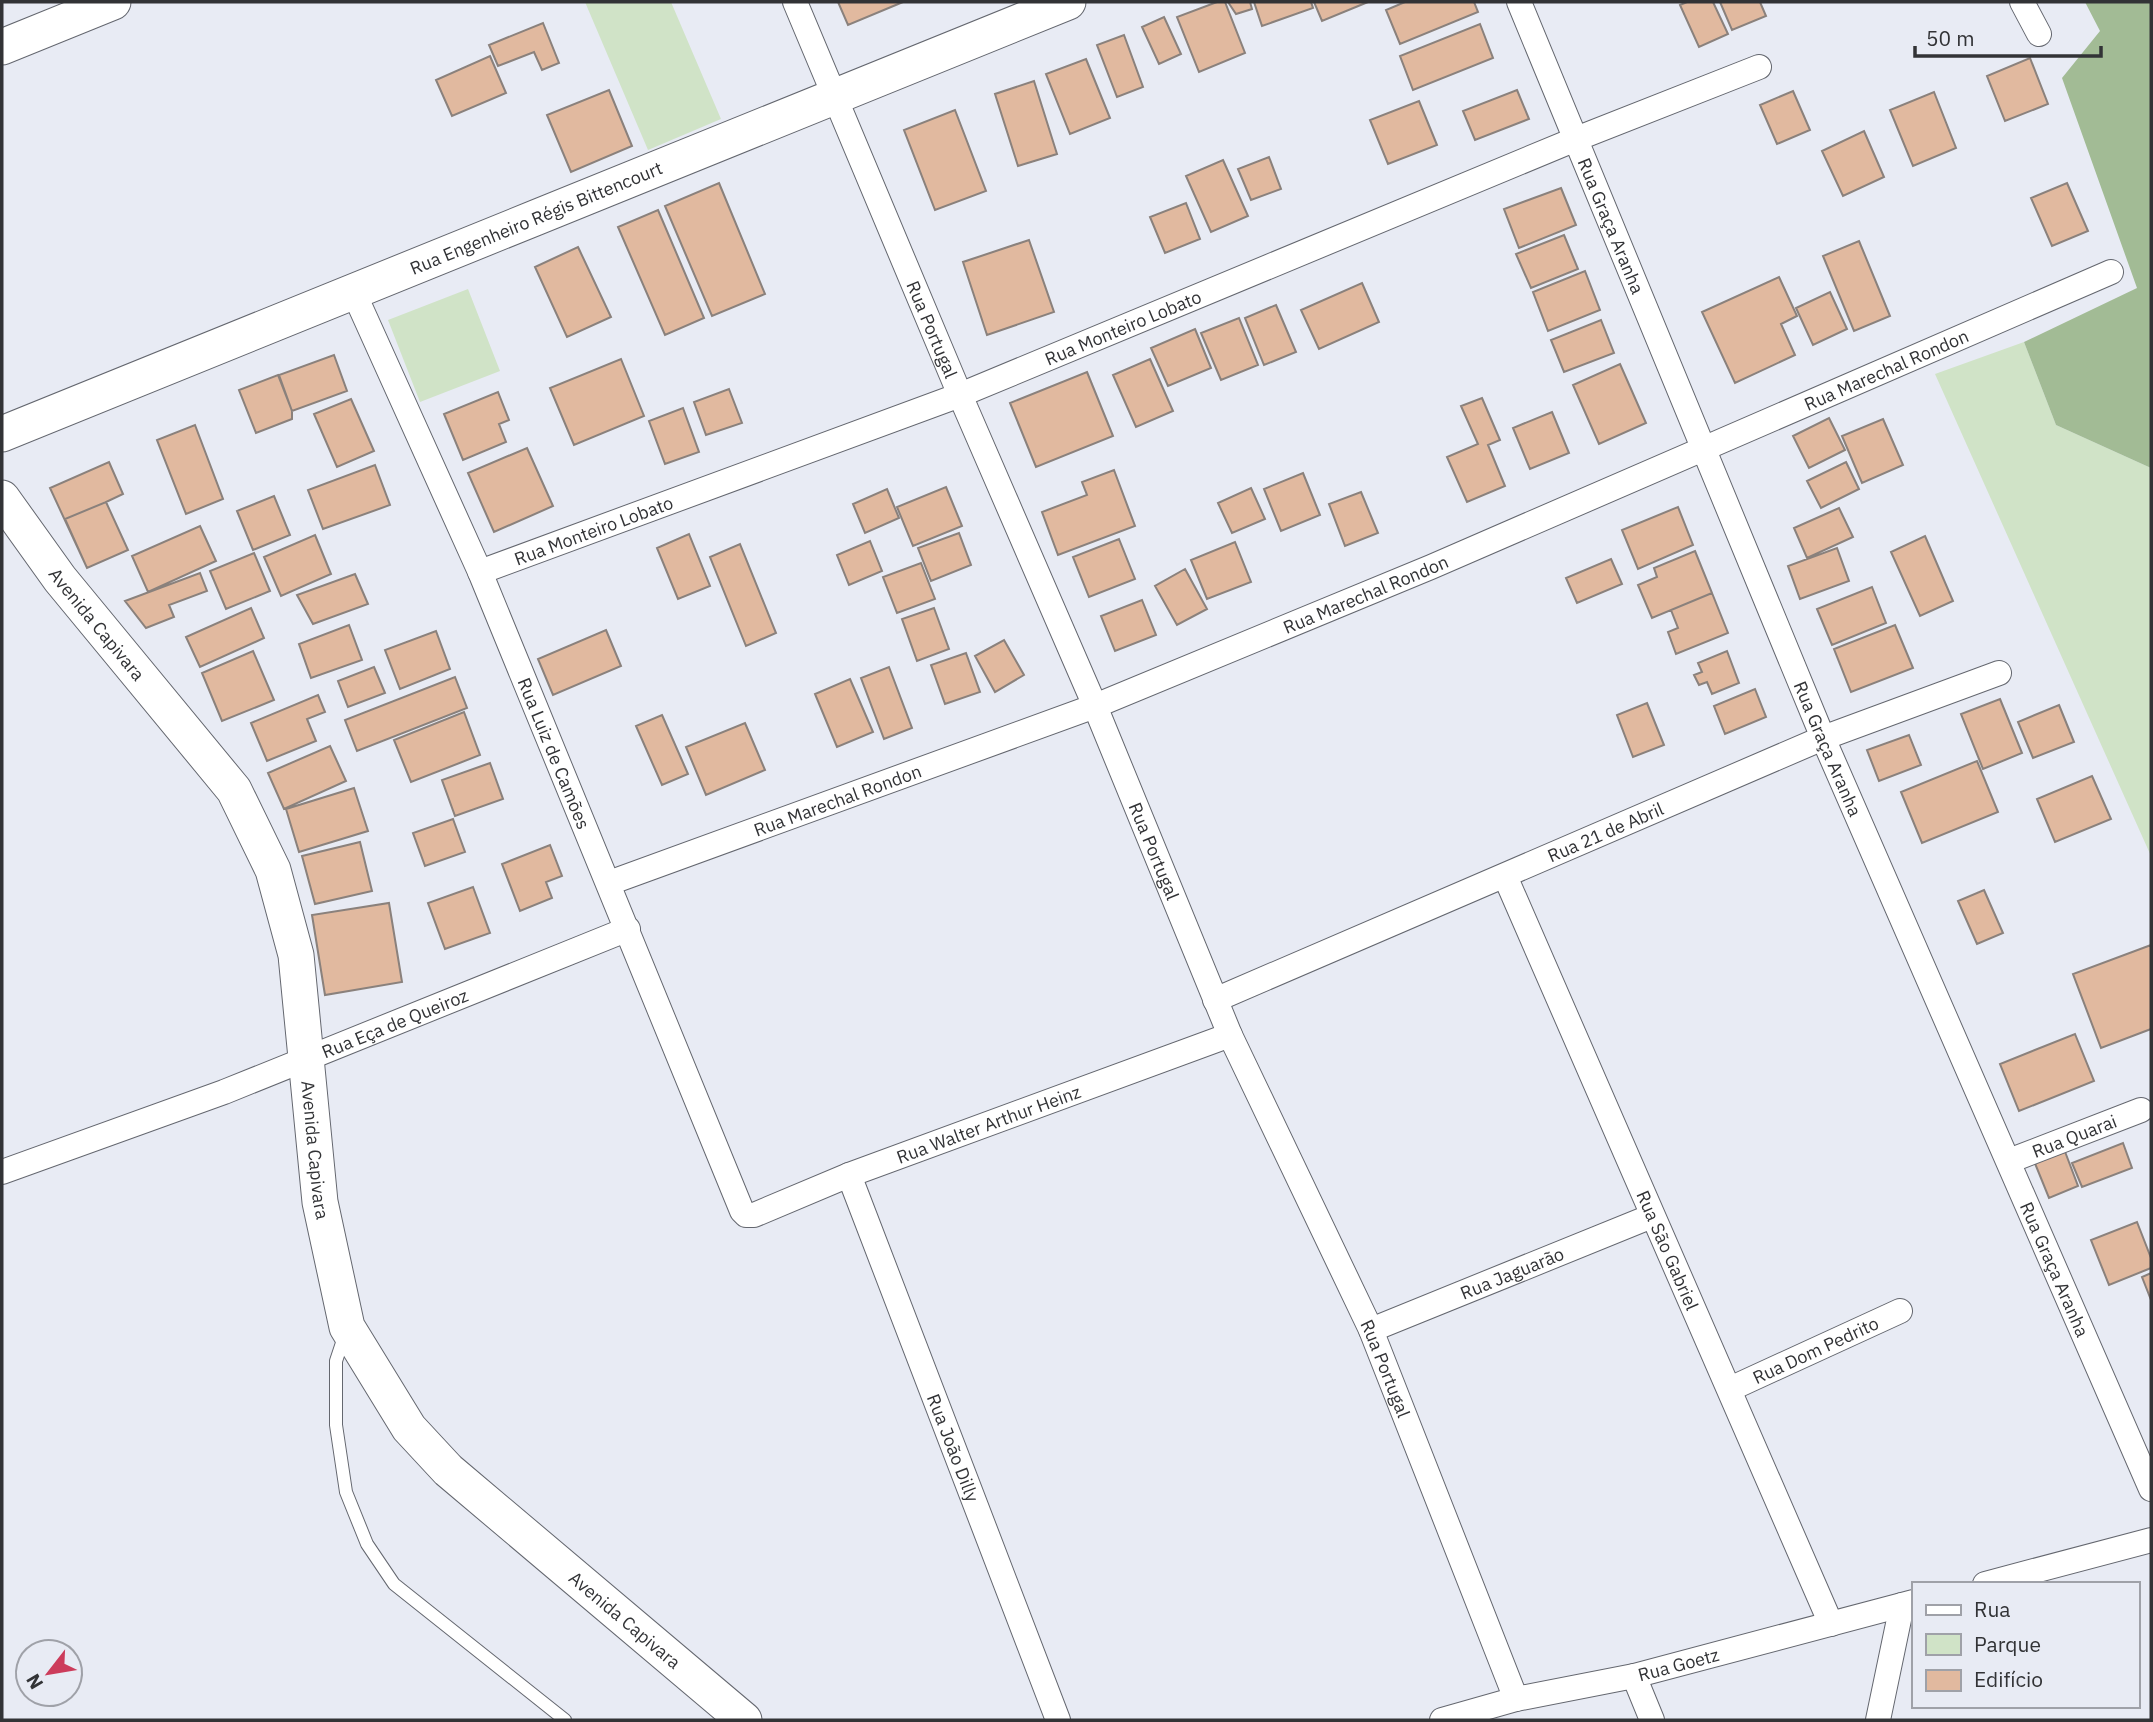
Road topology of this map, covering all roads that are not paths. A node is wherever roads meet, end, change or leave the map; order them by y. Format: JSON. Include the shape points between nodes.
{"nodes":[{"id":1,"x":113,"y":2,"type":"edge"},
{"id":2,"x":795,"y":2,"type":"edge"},
{"id":3,"x":1068,"y":2,"type":"edge"},
{"id":4,"x":1519,"y":2,"type":"edge"},
{"id":5,"x":2022,"y":2,"type":"edge"},
{"id":6,"x":2039,"y":34,"type":"dead end"},
{"id":7,"x":2,"y":47,"type":"edge"},
{"id":8,"x":1759,"y":67,"type":"dead end"},
{"id":9,"x":835,"y":94,"type":"junction"},
{"id":10,"x":1576,"y":139,"type":"junction"},
{"id":11,"x":2111,"y":272,"type":"dead end"},
{"id":12,"x":354,"y":293,"type":"junction"},
{"id":13,"x":960,"y":395,"type":"junction"},
{"id":14,"x":2,"y":434,"type":"edge"},
{"id":15,"x":1703,"y":448,"type":"junction"},
{"id":16,"x":2,"y":498,"type":"edge"},
{"id":17,"x":480,"y":572,"type":"junction"},
{"id":18,"x":1999,"y":673,"type":"dead end"},
{"id":19,"x":1095,"y":706,"type":"junction"},
{"id":20,"x":1823,"y":738,"type":"junction"},
{"id":21,"x":1505,"y":876,"type":"junction"},
{"id":22,"x":609,"y":883,"type":"junction"},
{"id":23,"x":628,"y":929,"type":"junction"},
{"id":24,"x":1215,"y":1000,"type":"junction"},
{"id":25,"x":1230,"y":1035,"type":"junction"},
{"id":26,"x":306,"y":1057,"type":"junction"},
{"id":27,"x":2141,"y":1110,"type":"dead end"},
{"id":28,"x":2009,"y":1161,"type":"junction"},
{"id":29,"x":2,"y":1172,"type":"edge"},
{"id":30,"x":849,"y":1175,"type":"junction"},
{"id":31,"x":747,"y":1215,"type":"joint"},
{"id":32,"x":1653,"y":1216,"type":"junction"},
{"id":33,"x":1900,"y":1311,"type":"dead end"},
{"id":34,"x":347,"y":1327,"type":"junction"},
{"id":35,"x":1371,"y":1330,"type":"junction"},
{"id":36,"x":1730,"y":1389,"type":"junction"},
{"id":37,"x":2151,"y":1489,"type":"edge"},
{"id":38,"x":2151,"y":1541,"type":"edge"},
{"id":39,"x":1993,"y":1582,"type":"edge"},
{"id":40,"x":1907,"y":1604,"type":"edge"},
{"id":41,"x":1831,"y":1624,"type":"junction"},
{"id":42,"x":1634,"y":1676,"type":"junction"},
{"id":43,"x":1516,"y":1699,"type":"junction"},
{"id":44,"x":565,"y":1720,"type":"edge"},
{"id":45,"x":744,"y":1720,"type":"edge"},
{"id":46,"x":1058,"y":1720,"type":"edge"},
{"id":47,"x":1442,"y":1720,"type":"edge"},
{"id":48,"x":1652,"y":1720,"type":"edge"},
{"id":49,"x":1878,"y":1720,"type":"edge"}],
"edges":[{"from":1,"to":7,"type":"main road"},
{"from":2,"to":9,"type":"street","name":"Rua Portugal"},
{"from":3,"to":9,"type":"main road","name":"Rua Engenheiro Régis Bittencourt"},
{"from":4,"to":10,"type":"street","name":"Rua Graça Aranha"},
{"from":5,"to":6,"type":"street"},
{"from":8,"to":10,"type":"street","name":"Rua Monteiro Lobato"},
{"from":9,"to":12,"type":"main road","name":"Rua Engenheiro Régis Bittencourt"},
{"from":9,"to":13,"type":"street","name":"Rua Portugal"},
{"from":10,"to":13,"type":"street","name":"Rua Monteiro Lobato"},
{"from":10,"to":15,"type":"street","name":"Rua Graça Aranha"},
{"from":11,"to":15,"type":"street","name":"Rua Marechal Rondon"},
{"from":12,"to":14,"type":"main road","name":"Rua Engenheiro Régis Bittencourt"},
{"from":12,"to":17,"type":"street","name":"Rua Luiz de Camões"},
{"from":13,"to":17,"type":"street","name":"Rua Monteiro Lobato"},
{"from":13,"to":19,"type":"street","name":"Rua Portugal"},
{"from":15,"to":19,"type":"street","name":"Rua Marechal Rondon"},
{"from":15,"to":20,"type":"street","name":"Rua Graça Aranha"},
{"from":16,"to":26,"type":"main road","name":"Avenida Capivara","via":[[60,579],[234,790],[273,870],[296,955]]},
{"from":17,"to":22,"type":"street","name":"Rua Luiz de Camões"},
{"from":18,"to":20,"type":"street","name":"Rua 21 de Abril"},
{"from":19,"to":22,"type":"street","name":"Rua Marechal Rondon"},
{"from":19,"to":24,"type":"street","name":"Rua Portugal"},
{"from":20,"to":21,"type":"street","name":"Rua 21 de Abril"},
{"from":20,"to":28,"type":"street","name":"Rua Graça Aranha"},
{"from":21,"to":24,"type":"street","name":"Rua 21 de Abril"},
{"from":21,"to":32,"type":"street","name":"Rua São Gabriel"},
{"from":22,"to":23,"type":"street","name":"Rua Luiz de Camões"},
{"from":23,"to":26,"type":"street","name":"Rua Eça de Queiroz"},
{"from":23,"to":31,"type":"street","name":"Rua Luiz de Camões"},
{"from":24,"to":25,"type":"street","name":"Rua Portugal"},
{"from":25,"to":30,"type":"street","name":"Rua Walter Arthur Heinz"},
{"from":25,"to":35,"type":"street","name":"Rua Portugal"},
{"from":26,"to":29,"type":"street","name":"Rua Eça de Queiroz","via":[[224,1092]]},
{"from":26,"to":34,"type":"main road","name":"Avenida Capivara","via":[[320,1202]]},
{"from":27,"to":28,"type":"street","name":"Rua Quarai"},
{"from":28,"to":37,"type":"street","name":"Rua Graça Aranha"},
{"from":30,"to":31,"type":"street","name":"Rua Walter Arthur Heinz"},
{"from":30,"to":46,"type":"street","name":"Rua João Dilly"},
{"from":32,"to":35,"type":"street","name":"Rua Jaguarão"},
{"from":32,"to":36,"type":"street","name":"Rua São Gabriel"},
{"from":33,"to":36,"type":"street","name":"Rua Dom Pedrito"},
{"from":34,"to":44,"type":"lane","via":[[336,1361],[337,1425],[345,1492],[367,1544],[394,1584]]},
{"from":34,"to":45,"type":"main road","name":"Avenida Capivara","via":[[409,1428],[448,1470]]},
{"from":35,"to":43,"type":"street","name":"Rua Portugal"},
{"from":36,"to":41,"type":"street","name":"Rua São Gabriel"},
{"from":38,"to":39,"type":"street"},
{"from":40,"to":41,"type":"street","name":"Rua Goetz"},
{"from":40,"to":49,"type":"street"},
{"from":41,"to":42,"type":"street","name":"Rua Goetz"},
{"from":42,"to":43,"type":"street","name":"Rua Goetz"},
{"from":42,"to":48,"type":"street"},
{"from":43,"to":47,"type":"street","name":"Rua Goetz"}]}
